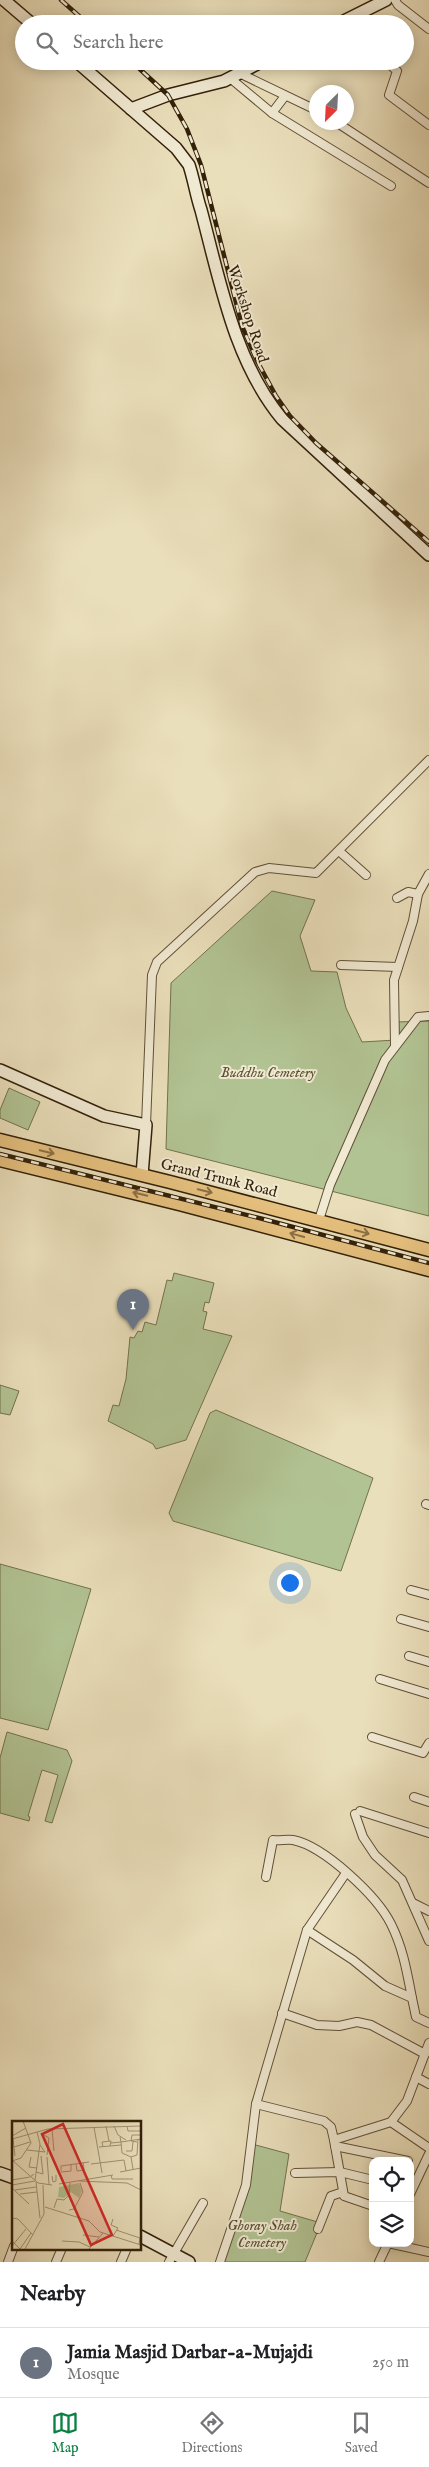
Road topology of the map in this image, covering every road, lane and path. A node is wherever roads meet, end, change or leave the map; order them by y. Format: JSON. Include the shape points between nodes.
{"nodes":[{"id":1,"x":4,"y":0,"type":"edge"},
{"id":2,"x":386,"y":0,"type":"edge"},
{"id":3,"x":395,"y":0,"type":"edge"},
{"id":4,"x":22,"y":15,"type":"edge"},
{"id":5,"x":361,"y":15,"type":"edge"},
{"id":6,"x":411,"y":15,"type":"edge"},
{"id":7,"x":414,"y":17,"type":"edge"},
{"id":8,"x":429,"y":29,"type":"edge"},
{"id":9,"x":86,"y":70,"type":"edge"},
{"id":10,"x":246,"y":70,"type":"edge"},
{"id":11,"x":396,"y":70,"type":"edge"},
{"id":12,"x":234,"y":76,"type":"junction"},
{"id":13,"x":285,"y":96,"type":"junction"},
{"id":14,"x":309,"y":107,"type":"edge"},
{"id":15,"x":131,"y":109,"type":"junction"},
{"id":16,"x":272,"y":113,"type":"junction"},
{"id":17,"x":429,"y":125,"type":"edge"},
{"id":18,"x":348,"y":130,"type":"edge"},
{"id":19,"x":429,"y":183,"type":"edge"},
{"id":20,"x":391,"y":186,"type":"dead end"},
{"id":21,"x":429,"y":555,"type":"edge"},
{"id":22,"x":429,"y":760,"type":"edge"},
{"id":23,"x":339,"y":851,"type":"junction"},
{"id":24,"x":429,"y":874,"type":"edge"},
{"id":25,"x":366,"y":875,"type":"dead end"},
{"id":26,"x":418,"y":894,"type":"junction"},
{"id":27,"x":397,"y":898,"type":"dead end"},
{"id":28,"x":341,"y":965,"type":"dead end"},
{"id":29,"x":398,"y":967,"type":"junction"},
{"id":30,"x":429,"y":1016,"type":"edge"},
{"id":31,"x":395,"y":1046,"type":"junction"},
{"id":32,"x":0,"y":1070,"type":"edge"},
{"id":33,"x":146,"y":1125,"type":"junction"},
{"id":34,"x":0,"y":1140,"type":"edge"},
{"id":35,"x":0,"y":1160,"type":"edge"},
{"id":36,"x":142,"y":1175,"type":"junction"},
{"id":37,"x":319,"y":1220,"type":"junction"},
{"id":38,"x":429,"y":1250,"type":"edge"},
{"id":39,"x":429,"y":1270,"type":"edge"},
{"id":40,"x":410,"y":1590,"type":"dead end"},
{"id":41,"x":429,"y":1596,"type":"edge"},
{"id":42,"x":400,"y":1619,"type":"dead end"},
{"id":43,"x":429,"y":1627,"type":"edge"},
{"id":44,"x":409,"y":1656,"type":"dead end"},
{"id":45,"x":429,"y":1662,"type":"edge"},
{"id":46,"x":380,"y":1679,"type":"dead end"},
{"id":47,"x":429,"y":1694,"type":"edge"},
{"id":48,"x":372,"y":1737,"type":"dead end"},
{"id":49,"x":429,"y":1743,"type":"edge"},
{"id":50,"x":414,"y":1798,"type":"dead end"},
{"id":51,"x":429,"y":1802,"type":"edge"},
{"id":52,"x":429,"y":1833,"type":"edge"},
{"id":53,"x":346,"y":1873,"type":"junction"},
{"id":54,"x":266,"y":1877,"type":"dead end"},
{"id":55,"x":413,"y":1903,"type":"junction"},
{"id":56,"x":429,"y":1911,"type":"edge"},
{"id":57,"x":307,"y":1930,"type":"junction"},
{"id":58,"x":429,"y":1941,"type":"edge"},
{"id":59,"x":412,"y":1998,"type":"junction"},
{"id":60,"x":282,"y":2013,"type":"junction"},
{"id":61,"x":429,"y":2023,"type":"edge"},
{"id":62,"x":429,"y":2043,"type":"edge"},
{"id":63,"x":425,"y":2054,"type":"junction"},
{"id":64,"x":416,"y":2077,"type":"junction"},
{"id":65,"x":429,"y":2084,"type":"edge"},
{"id":66,"x":256,"y":2104,"type":"junction"},
{"id":67,"x":391,"y":2122,"type":"junction"},
{"id":68,"x":335,"y":2143,"type":"junction"},
{"id":69,"x":429,"y":2148,"type":"edge"},
{"id":70,"x":429,"y":2154,"type":"edge"},
{"id":71,"x":393,"y":2157,"type":"edge"},
{"id":72,"x":414,"y":2163,"type":"edge"},
{"id":73,"x":423,"y":2167,"type":"junction"},
{"id":74,"x":340,"y":2172,"type":"junction"},
{"id":75,"x":0,"y":2173,"type":"edge"},
{"id":76,"x":295,"y":2173,"type":"dead end"},
{"id":77,"x":12,"y":2177,"type":"edge"},
{"id":78,"x":369,"y":2179,"type":"edge"},
{"id":79,"x":414,"y":2186,"type":"edge"},
{"id":80,"x":343,"y":2192,"type":"junction"},
{"id":81,"x":203,"y":2203,"type":"dead end"},
{"id":82,"x":369,"y":2205,"type":"edge"},
{"id":83,"x":318,"y":2229,"type":"dead end"},
{"id":84,"x":141,"y":2237,"type":"edge"},
{"id":85,"x":12,"y":2250,"type":"edge"},
{"id":86,"x":61,"y":2250,"type":"edge"},
{"id":87,"x":126,"y":2250,"type":"edge"},
{"id":88,"x":429,"y":2252,"type":"edge"},
{"id":89,"x":171,"y":2258,"type":"edge"},
{"id":90,"x":8,"y":2262,"type":"edge"},
{"id":91,"x":56,"y":2262,"type":"edge"},
{"id":92,"x":120,"y":2262,"type":"edge"},
{"id":93,"x":189,"y":2262,"type":"edge"},
{"id":94,"x":220,"y":2262,"type":"edge"},
{"id":95,"x":379,"y":2262,"type":"edge"}],
"edges":[{"from":1,"to":4,"type":"main road"},
{"from":2,"to":5,"type":"main road"},
{"from":3,"to":6,"type":"street"},
{"from":7,"to":8,"type":"street"},
{"from":9,"to":15,"type":"main road","name":"Workshop Road"},
{"from":10,"to":12,"type":"main road"},
{"from":11,"to":17,"type":"street","via":[[388,95]]},
{"from":12,"to":13,"type":"street"},
{"from":12,"to":15,"type":"main road"},
{"from":12,"to":16,"type":"street"},
{"from":13,"to":14,"type":"street"},
{"from":13,"to":16,"type":"street"},
{"from":15,"to":21,"type":"main road","name":"Workshop Road","via":[[176,148],[189,165],[234,330],[251,373],[267,401],[282,419]]},
{"from":16,"to":20,"type":"street"},
{"from":18,"to":19,"type":"street"},
{"from":22,"to":23,"type":"street"},
{"from":23,"to":25,"type":"street"},
{"from":23,"to":33,"type":"street","via":[[316,873],[269,868],[256,872],[153,968]]},
{"from":24,"to":26,"type":"street"},
{"from":26,"to":27,"type":"street","via":[[408,892]]},
{"from":26,"to":29,"type":"street"},
{"from":28,"to":29,"type":"street"},
{"from":29,"to":31,"type":"street","via":[[394,980]]},
{"from":30,"to":31,"type":"street","via":[[418,1017]]},
{"from":31,"to":37,"type":"street","via":[[385,1060],[330,1185]]},
{"from":32,"to":33,"type":"main road","via":[[104,1116]]},
{"from":33,"to":36,"type":"main road"},
{"from":34,"to":36,"type":"main road","name":"Grand Trunk Road","one_way":true},
{"from":39,"to":35,"type":"main road","one_way":true},
{"from":36,"to":37,"type":"main road","name":"Grand Trunk Road","one_way":true},
{"from":37,"to":38,"type":"main road","name":"Grand Trunk Road","one_way":true},
{"from":40,"to":41,"type":"street"},
{"from":42,"to":43,"type":"street"},
{"from":44,"to":45,"type":"street"},
{"from":46,"to":47,"type":"street"},
{"from":48,"to":49,"type":"street","via":[[423,1753]]},
{"from":50,"to":51,"type":"street"},
{"from":52,"to":55,"type":"street","via":[[358,1813],[363,1837],[375,1855],[402,1880]]},
{"from":53,"to":54,"type":"street","via":[[315,1849],[292,1840],[273,1840]]},
{"from":53,"to":57,"type":"street"},
{"from":53,"to":59,"type":"street","via":[[372,1897],[390,1922],[404,1953]]},
{"from":55,"to":56,"type":"street"},
{"from":55,"to":58,"type":"street"},
{"from":57,"to":59,"type":"street","via":[[385,1986]]},
{"from":57,"to":60,"type":"street"},
{"from":59,"to":61,"type":"street","via":[[416,2017]]},
{"from":60,"to":63,"type":"street","via":[[327,2026],[357,2022],[371,2025]]},
{"from":60,"to":66,"type":"street"},
{"from":62,"to":63,"type":"street"},
{"from":63,"to":64,"type":"street"},
{"from":64,"to":65,"type":"street"},
{"from":64,"to":67,"type":"street","via":[[407,2101]]},
{"from":66,"to":68,"type":"street","via":[[324,2120],[331,2127]]},
{"from":66,"to":94,"type":"street","via":[[246,2185]]},
{"from":67,"to":68,"type":"street"},
{"from":67,"to":69,"type":"street"},
{"from":68,"to":71,"type":"street"},
{"from":68,"to":74,"type":"street"},
{"from":70,"to":73,"type":"street"},
{"from":72,"to":73,"type":"street"},
{"from":73,"to":79,"type":"street"},
{"from":74,"to":76,"type":"street"},
{"from":74,"to":78,"type":"street"},
{"from":74,"to":80,"type":"street"},
{"from":75,"to":77,"type":"main road"},
{"from":80,"to":82,"type":"street","via":[[344,2196]]},
{"from":80,"to":83,"type":"street","via":[[331,2196]]},
{"from":81,"to":89,"type":"street"},
{"from":84,"to":89,"type":"main road"},
{"from":85,"to":90,"type":"street"},
{"from":86,"to":91,"type":"street"},
{"from":87,"to":92,"type":"street"},
{"from":88,"to":95,"type":"street","via":[[388,2243]]},
{"from":89,"to":93,"type":"main road"}]}
